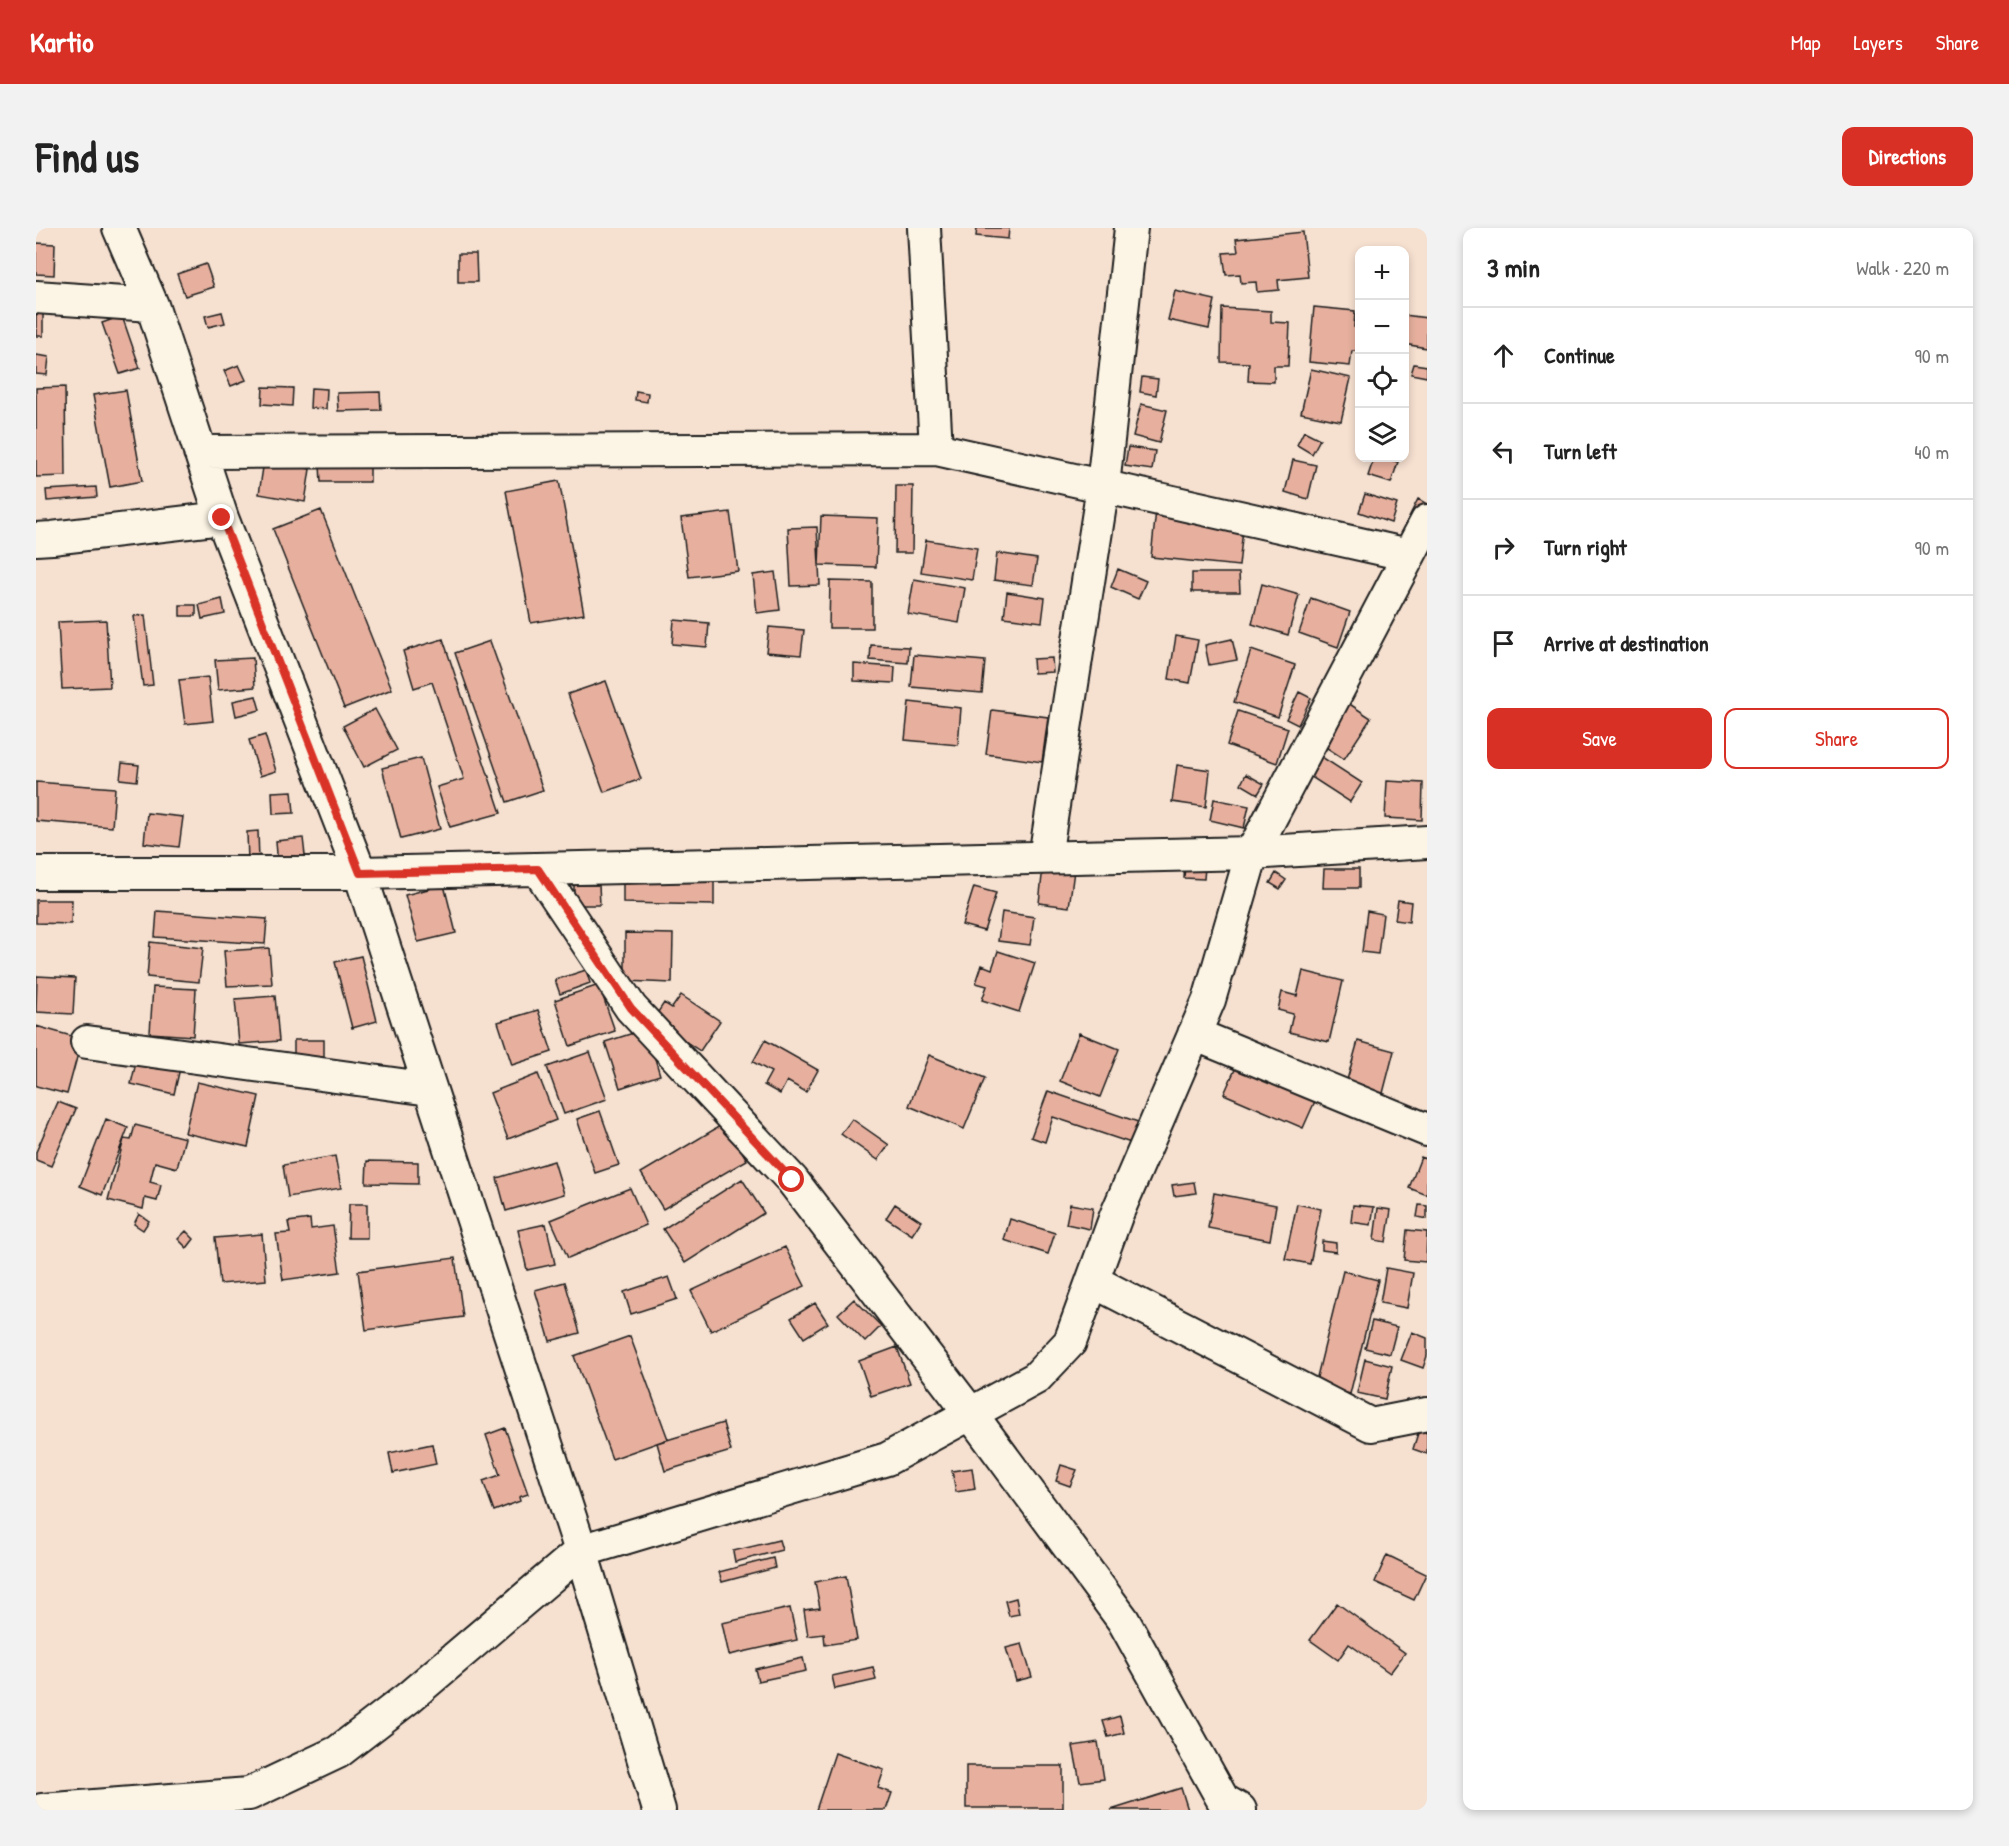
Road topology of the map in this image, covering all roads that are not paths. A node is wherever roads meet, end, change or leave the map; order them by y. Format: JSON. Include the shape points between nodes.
{"nodes":[{"id":1,"x":119,"y":228,"type":"edge"},
{"id":2,"x":924,"y":228,"type":"edge"},
{"id":3,"x":1131,"y":228,"type":"edge"},
{"id":4,"x":36,"y":297,"type":"edge"},
{"id":5,"x":152,"y":305,"type":"junction"},
{"id":6,"x":936,"y":449,"type":"junction"},
{"id":7,"x":200,"y":452,"type":"junction"},
{"id":8,"x":1103,"y":486,"type":"junction"},
{"id":9,"x":222,"y":518,"type":"junction"},
{"id":10,"x":1427,"y":521,"type":"edge"},
{"id":11,"x":36,"y":538,"type":"edge"},
{"id":12,"x":1409,"y":555,"type":"junction"},
{"id":13,"x":1427,"y":842,"type":"edge"},
{"id":14,"x":1252,"y":853,"type":"junction"},
{"id":15,"x":1045,"y":857,"type":"junction"},
{"id":16,"x":538,"y":869,"type":"junction"},
{"id":17,"x":36,"y":873,"type":"edge"},
{"id":18,"x":360,"y":873,"type":"junction"},
{"id":19,"x":1194,"y":1034,"type":"junction"},
{"id":20,"x":87,"y":1041,"type":"dead end"},
{"id":21,"x":430,"y":1089,"type":"junction"},
{"id":22,"x":1427,"y":1130,"type":"edge"},
{"id":23,"x":1093,"y":1281,"type":"junction"},
{"id":24,"x":970,"y":1414,"type":"junction"},
{"id":25,"x":1427,"y":1414,"type":"edge"},
{"id":26,"x":581,"y":1551,"type":"junction"},
{"id":27,"x":185,"y":1805,"type":"edge"},
{"id":28,"x":42,"y":1810,"type":"edge"},
{"id":29,"x":659,"y":1810,"type":"edge"},
{"id":30,"x":1240,"y":1810,"type":"edge"}],
"edges":[{"from":1,"to":5,"type":"street"},
{"from":2,"to":6,"type":"street"},
{"from":3,"to":8,"type":"street"},
{"from":4,"to":5,"type":"street"},
{"from":5,"to":7,"type":"street"},
{"from":6,"to":7,"type":"street"},
{"from":6,"to":8,"type":"street"},
{"from":7,"to":9,"type":"street"},
{"from":8,"to":12,"type":"street"},
{"from":8,"to":15,"type":"street"},
{"from":9,"to":11,"type":"street"},
{"from":9,"to":18,"type":"street"},
{"from":10,"to":12,"type":"street"},
{"from":12,"to":14,"type":"street"},
{"from":13,"to":14,"type":"street"},
{"from":14,"to":15,"type":"street"},
{"from":14,"to":19,"type":"street","via":[[1209,1000]]},
{"from":15,"to":16,"type":"street"},
{"from":16,"to":18,"type":"street"},
{"from":16,"to":24,"type":"street","via":[[631,1008],[792,1180]]},
{"from":17,"to":18,"type":"street"},
{"from":18,"to":21,"type":"street"},
{"from":19,"to":22,"type":"street"},
{"from":19,"to":23,"type":"street","via":[[1116,1216]]},
{"from":20,"to":21,"type":"street"},
{"from":21,"to":26,"type":"street"},
{"from":23,"to":24,"type":"street","via":[[1070,1342],[1036,1377]]},
{"from":23,"to":25,"type":"street","via":[[1371,1425]]},
{"from":24,"to":26,"type":"street","via":[[887,1459]]},
{"from":24,"to":30,"type":"street","via":[[1123,1620],[1223,1800]]},
{"from":26,"to":27,"type":"street","via":[[408,1698],[338,1752],[249,1794]]},
{"from":26,"to":29,"type":"street"},
{"from":27,"to":28,"type":"street"}]}
